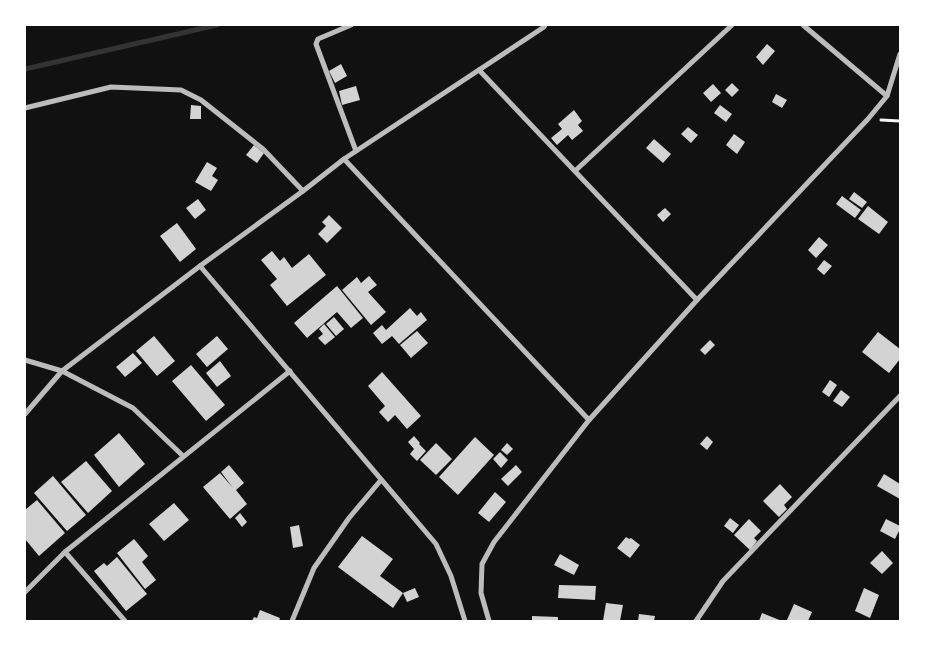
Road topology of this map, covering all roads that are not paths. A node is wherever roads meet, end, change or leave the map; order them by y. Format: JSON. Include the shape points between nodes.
{"nodes":[{"id":1,"x":351,"y":25,"type":"edge"},
{"id":2,"x":545,"y":25,"type":"edge"},
{"id":3,"x":732,"y":25,"type":"edge"},
{"id":4,"x":803,"y":25,"type":"edge"},
{"id":5,"x":900,"y":54,"type":"edge"},
{"id":6,"x":479,"y":70,"type":"junction"},
{"id":7,"x":887,"y":96,"type":"junction"},
{"id":8,"x":25,"y":108,"type":"edge"},
{"id":9,"x":356,"y":151,"type":"junction"},
{"id":10,"x":344,"y":159,"type":"junction"},
{"id":11,"x":575,"y":171,"type":"junction"},
{"id":12,"x":303,"y":191,"type":"junction"},
{"id":13,"x":200,"y":266,"type":"junction"},
{"id":14,"x":697,"y":300,"type":"junction"},
{"id":15,"x":25,"y":360,"type":"edge"},
{"id":16,"x":62,"y":371,"type":"junction"},
{"id":17,"x":290,"y":371,"type":"junction"},
{"id":18,"x":900,"y":396,"type":"edge"},
{"id":19,"x":25,"y":414,"type":"edge"},
{"id":20,"x":589,"y":420,"type":"junction"},
{"id":21,"x":183,"y":456,"type":"junction"},
{"id":22,"x":381,"y":480,"type":"junction"},
{"id":23,"x":65,"y":552,"type":"junction"},
{"id":24,"x":25,"y":592,"type":"edge"},
{"id":25,"x":125,"y":621,"type":"edge"},
{"id":26,"x":292,"y":621,"type":"edge"},
{"id":27,"x":465,"y":621,"type":"edge"},
{"id":28,"x":490,"y":621,"type":"edge"},
{"id":29,"x":696,"y":621,"type":"edge"}],
"edges":[{"from":1,"to":9,"type":"street","via":[[318,39],[316,44]]},
{"from":2,"to":6,"type":"street"},
{"from":3,"to":11,"type":"street"},
{"from":4,"to":7,"type":"street"},
{"from":5,"to":7,"type":"street"},
{"from":6,"to":9,"type":"street"},
{"from":6,"to":11,"type":"street"},
{"from":7,"to":14,"type":"street"},
{"from":8,"to":12,"type":"street","via":[[111,87],[181,90],[201,100],[263,149]]},
{"from":9,"to":10,"type":"street"},
{"from":10,"to":12,"type":"street"},
{"from":10,"to":20,"type":"street"},
{"from":11,"to":14,"type":"street"},
{"from":12,"to":13,"type":"street"},
{"from":13,"to":16,"type":"street"},
{"from":13,"to":17,"type":"street"},
{"from":14,"to":20,"type":"street"},
{"from":15,"to":16,"type":"street"},
{"from":16,"to":19,"type":"street"},
{"from":16,"to":21,"type":"street","via":[[133,408]]},
{"from":17,"to":21,"type":"street"},
{"from":17,"to":22,"type":"street"},
{"from":18,"to":29,"type":"street","via":[[723,581]]},
{"from":20,"to":28,"type":"street","via":[[494,542],[482,564],[481,593]]},
{"from":21,"to":23,"type":"street"},
{"from":22,"to":26,"type":"street","via":[[314,568]]},
{"from":22,"to":27,"type":"street","via":[[436,544],[451,576]]},
{"from":23,"to":24,"type":"street"},
{"from":23,"to":25,"type":"street"}]}
